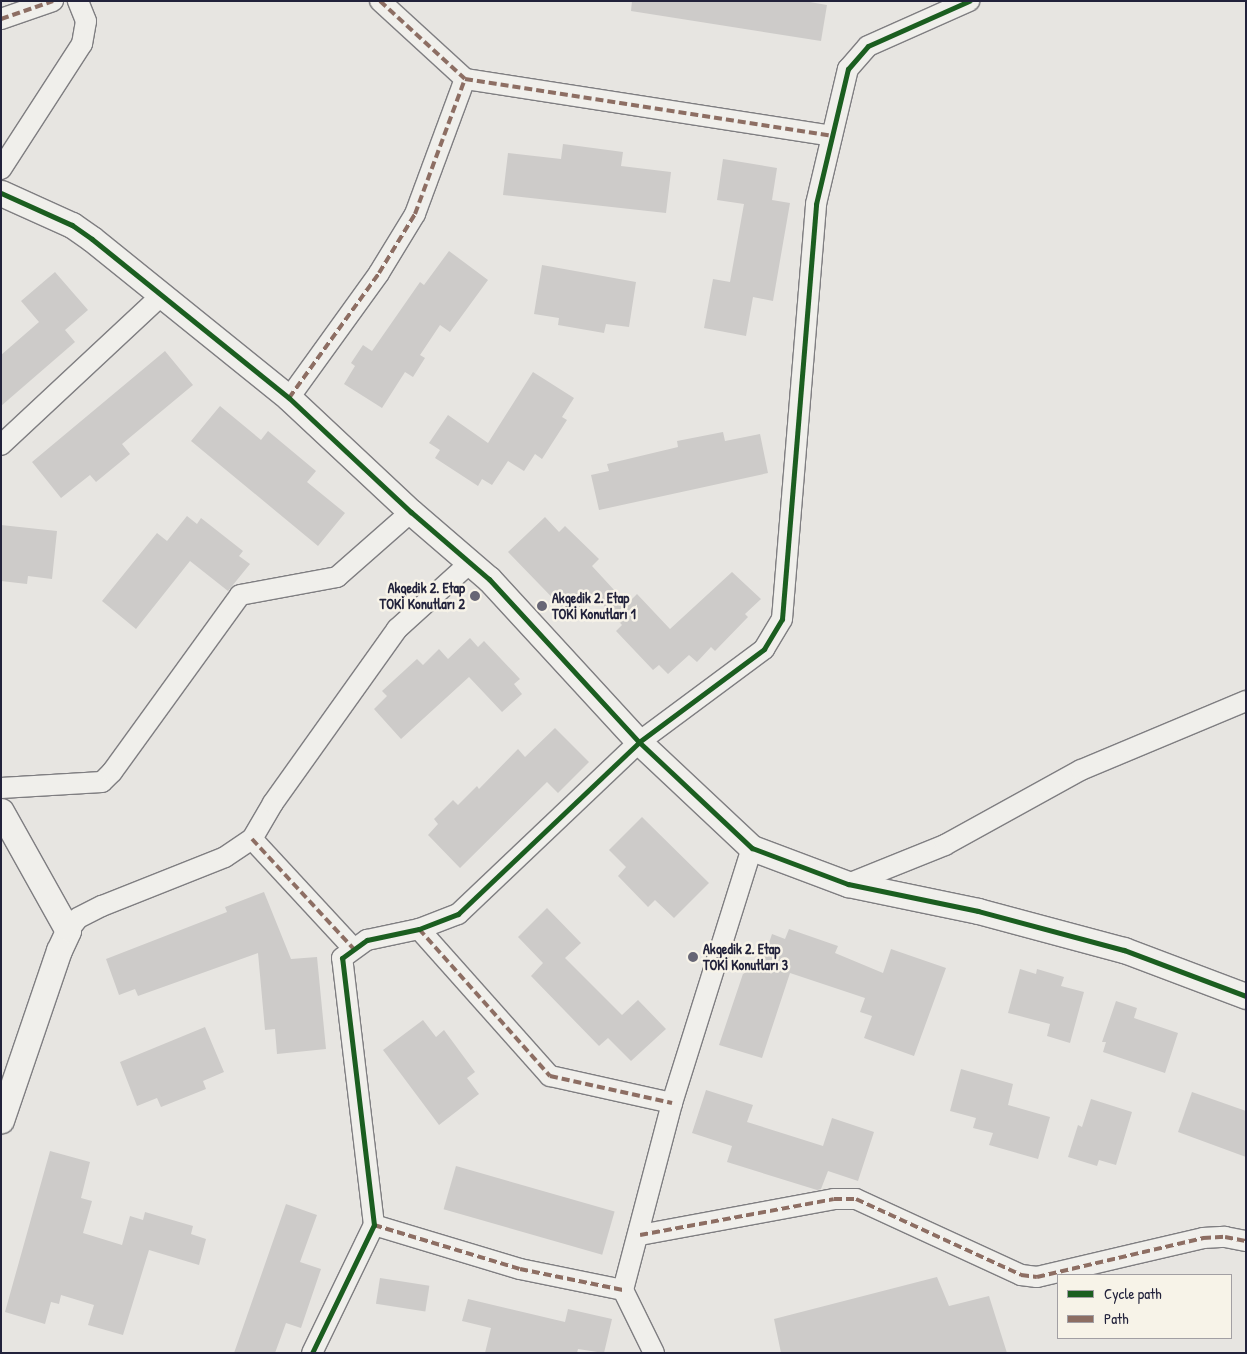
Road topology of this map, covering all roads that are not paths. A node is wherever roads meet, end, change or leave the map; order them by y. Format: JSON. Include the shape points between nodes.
{"nodes":[{"id":1,"x":53,"y":1,"type":"edge"},
{"id":2,"x":78,"y":1,"type":"edge"},
{"id":3,"x":380,"y":1,"type":"edge"},
{"id":4,"x":969,"y":1,"type":"edge"},
{"id":5,"x":1,"y":19,"type":"edge"},
{"id":6,"x":465,"y":79,"type":"junction"},
{"id":7,"x":832,"y":136,"type":"junction"},
{"id":8,"x":1,"y":169,"type":"edge"},
{"id":9,"x":1,"y":193,"type":"edge"},
{"id":10,"x":163,"y":294,"type":"junction"},
{"id":11,"x":289,"y":398,"type":"junction"},
{"id":12,"x":1,"y":445,"type":"edge"},
{"id":13,"x":411,"y":512,"type":"junction"},
{"id":14,"x":471,"y":562,"type":"junction"},
{"id":15,"x":1246,"y":701,"type":"edge"},
{"id":16,"x":639,"y":742,"type":"junction"},
{"id":17,"x":1,"y":788,"type":"edge"},
{"id":18,"x":1,"y":811,"type":"edge"},
{"id":19,"x":252,"y":839,"type":"junction"},
{"id":20,"x":752,"y":848,"type":"junction"},
{"id":21,"x":848,"y":884,"type":"junction"},
{"id":22,"x":420,"y":929,"type":"junction"},
{"id":23,"x":68,"y":931,"type":"junction"},
{"id":24,"x":353,"y":948,"type":"junction"},
{"id":25,"x":1246,"y":996,"type":"edge"},
{"id":26,"x":672,"y":1103,"type":"junction"},
{"id":27,"x":1,"y":1120,"type":"edge"},
{"id":28,"x":374,"y":1225,"type":"junction"},
{"id":29,"x":640,"y":1236,"type":"junction"},
{"id":30,"x":1246,"y":1241,"type":"edge"},
{"id":31,"x":624,"y":1290,"type":"junction"},
{"id":32,"x":312,"y":1353,"type":"edge"},
{"id":33,"x":654,"y":1353,"type":"edge"}],
"edges":[{"from":1,"to":5,"type":"street"},
{"from":2,"to":8,"type":"street","via":[[86,21],[82,44]]},
{"from":3,"to":6,"type":"street"},
{"from":4,"to":7,"type":"street","via":[[868,46],[848,70]]},
{"from":6,"to":7,"type":"street"},
{"from":6,"to":11,"type":"street","via":[[415,214],[379,273]]},
{"from":7,"to":16,"type":"street","via":[[816,204],[782,619],[764,649]]},
{"from":9,"to":10,"type":"street","via":[[72,225]]},
{"from":10,"to":11,"type":"street"},
{"from":10,"to":12,"type":"street"},
{"from":11,"to":13,"type":"street"},
{"from":13,"to":14,"type":"street"},
{"from":13,"to":17,"type":"street","via":[[338,577],[240,595],[102,782]]},
{"from":14,"to":16,"type":"street","via":[[529,620]]},
{"from":14,"to":19,"type":"street","via":[[397,629],[273,803]]},
{"from":15,"to":21,"type":"street","via":[[1081,770],[945,845]]},
{"from":16,"to":20,"type":"street"},
{"from":16,"to":22,"type":"street","via":[[458,914]]},
{"from":18,"to":23,"type":"street"},
{"from":19,"to":23,"type":"street","via":[[225,857],[78,918]]},
{"from":19,"to":24,"type":"street"},
{"from":20,"to":21,"type":"street"},
{"from":20,"to":26,"type":"street"},
{"from":21,"to":25,"type":"street","via":[[978,911],[1124,950]]},
{"from":22,"to":24,"type":"street","via":[[368,940]]},
{"from":22,"to":26,"type":"street","via":[[550,1076]]},
{"from":23,"to":27,"type":"street"},
{"from":24,"to":28,"type":"street","via":[[342,958]]},
{"from":26,"to":29,"type":"street"},
{"from":28,"to":31,"type":"street","via":[[520,1269]]},
{"from":28,"to":32,"type":"street"},
{"from":29,"to":30,"type":"street","via":[[834,1199],[856,1199],[1021,1275],[1037,1277],[1203,1238],[1225,1237]]},
{"from":29,"to":31,"type":"street"},
{"from":31,"to":33,"type":"street"}]}
